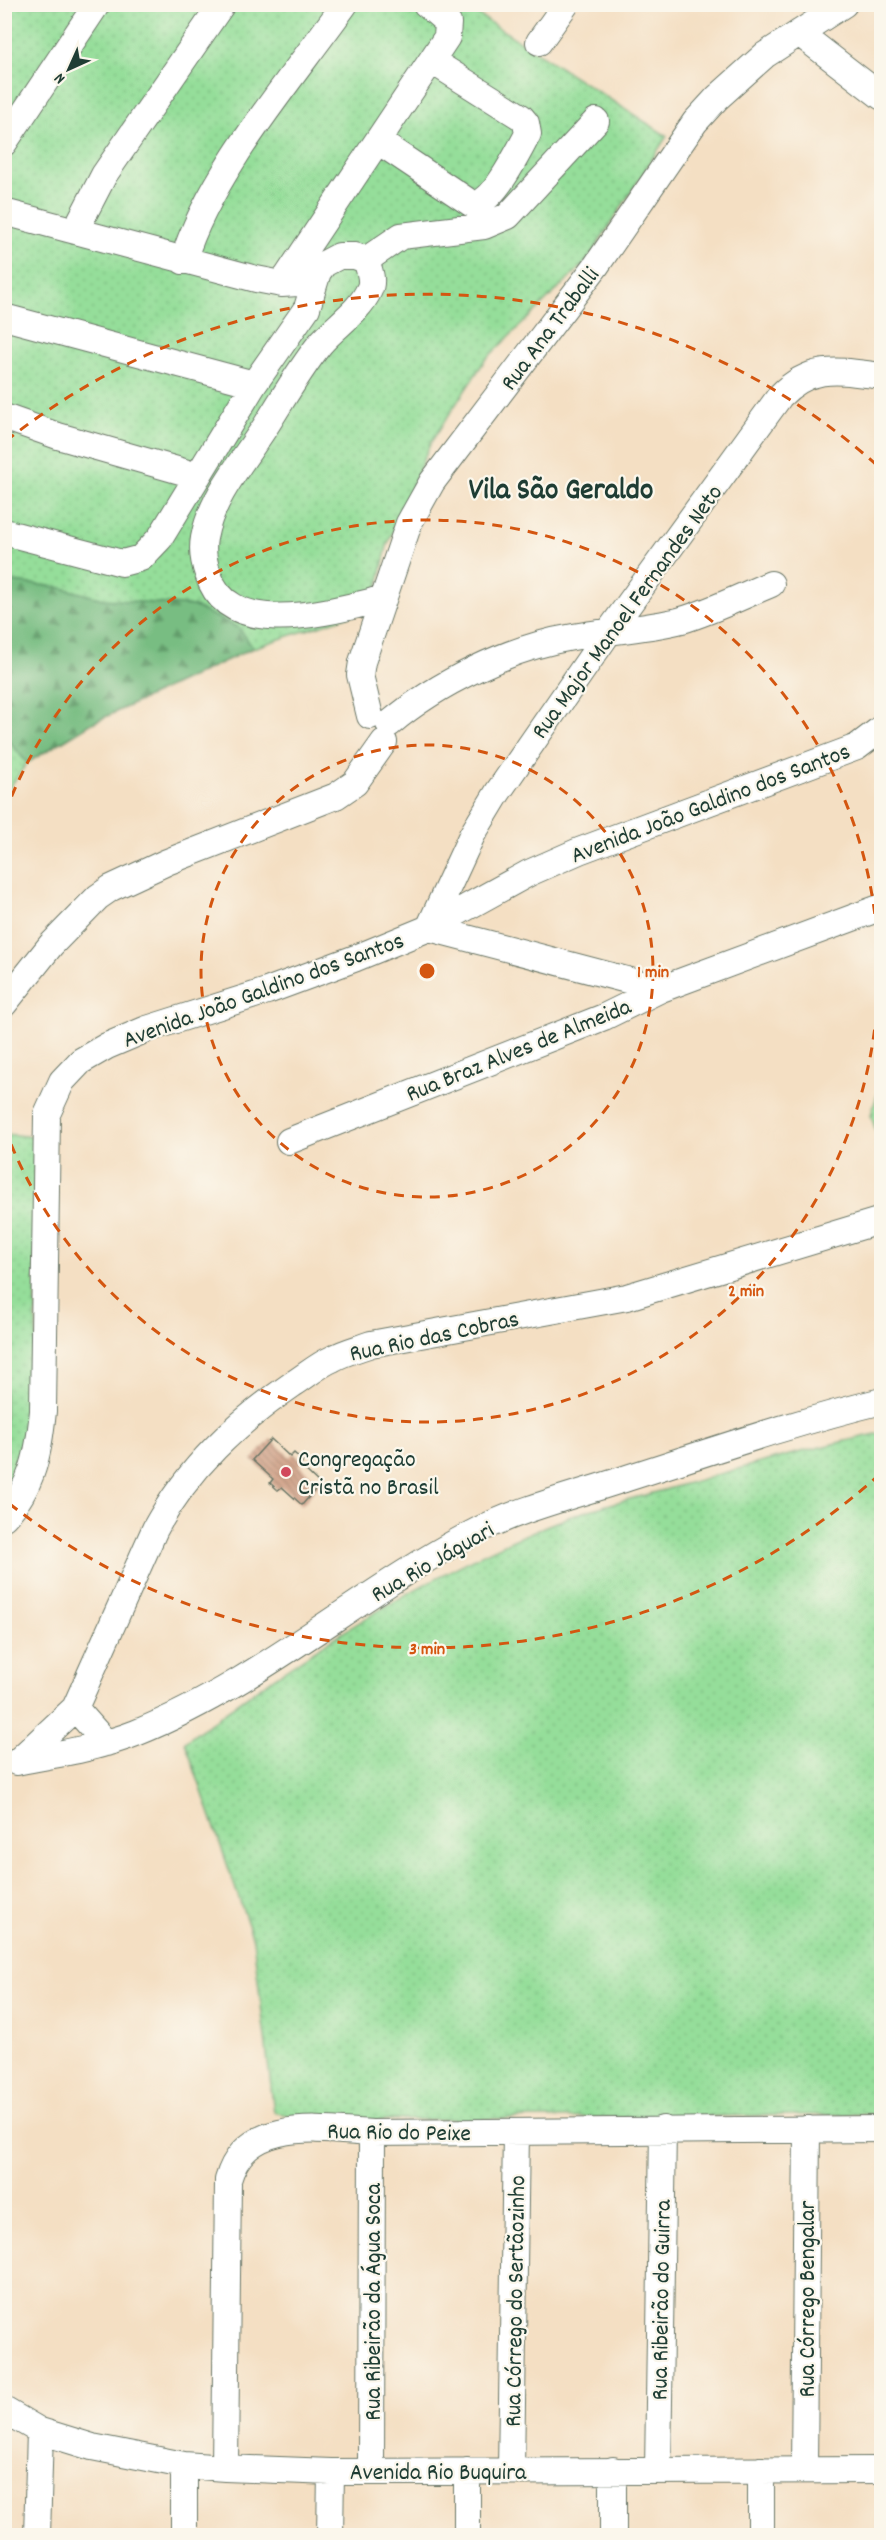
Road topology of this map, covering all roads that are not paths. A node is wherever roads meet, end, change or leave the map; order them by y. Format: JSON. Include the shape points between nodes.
{"nodes":[{"id":1,"x":97,"y":4,"type":"edge"},
{"id":2,"x":222,"y":4,"type":"edge"},
{"id":3,"x":345,"y":4,"type":"edge"},
{"id":4,"x":426,"y":4,"type":"edge"},
{"id":5,"x":566,"y":4,"type":"edge"},
{"id":6,"x":844,"y":4,"type":"edge"},
{"id":7,"x":799,"y":33,"type":"junction"},
{"id":8,"x":540,"y":42,"type":"dead end"},
{"id":9,"x":432,"y":61,"type":"junction"},
{"id":10,"x":882,"y":97,"type":"edge"},
{"id":11,"x":596,"y":122,"type":"dead end"},
{"id":12,"x":378,"y":141,"type":"junction"},
{"id":13,"x":4,"y":143,"type":"edge"},
{"id":14,"x":4,"y":212,"type":"edge"},
{"id":15,"x":75,"y":231,"type":"junction"},
{"id":16,"x":366,"y":260,"type":"junction"},
{"id":17,"x":183,"y":261,"type":"junction"},
{"id":18,"x":316,"y":282,"type":"junction"},
{"id":19,"x":282,"y":284,"type":"junction"},
{"id":20,"x":4,"y":317,"type":"edge"},
{"id":21,"x":882,"y":376,"type":"edge"},
{"id":22,"x":254,"y":384,"type":"junction"},
{"id":23,"x":4,"y":417,"type":"edge"},
{"id":24,"x":198,"y":476,"type":"junction"},
{"id":25,"x":4,"y":532,"type":"edge"},
{"id":26,"x":771,"y":584,"type":"dead end"},
{"id":27,"x":382,"y":599,"type":"junction"},
{"id":28,"x":608,"y":633,"type":"junction"},
{"id":29,"x":882,"y":728,"type":"edge"},
{"id":30,"x":377,"y":730,"type":"junction"},
{"id":31,"x":882,"y":907,"type":"edge"},
{"id":32,"x":429,"y":928,"type":"junction"},
{"id":33,"x":661,"y":989,"type":"junction"},
{"id":34,"x":4,"y":1004,"type":"edge"},
{"id":35,"x":289,"y":1141,"type":"dead end"},
{"id":36,"x":875,"y":1222,"type":"edge"},
{"id":37,"x":882,"y":1401,"type":"edge"},
{"id":38,"x":4,"y":1517,"type":"edge"},
{"id":39,"x":75,"y":1708,"type":"junction"},
{"id":40,"x":106,"y":1743,"type":"junction"},
{"id":41,"x":11,"y":1763,"type":"edge"},
{"id":42,"x":663,"y":2129,"type":"junction"},
{"id":43,"x":807,"y":2129,"type":"junction"},
{"id":44,"x":882,"y":2129,"type":"edge"},
{"id":45,"x":516,"y":2132,"type":"junction"},
{"id":46,"x":372,"y":2133,"type":"junction"},
{"id":47,"x":4,"y":2410,"type":"edge"},
{"id":48,"x":40,"y":2431,"type":"junction"},
{"id":49,"x":184,"y":2465,"type":"junction"},
{"id":50,"x":225,"y":2468,"type":"junction"},
{"id":51,"x":511,"y":2470,"type":"junction"},
{"id":52,"x":613,"y":2470,"type":"junction"},
{"id":53,"x":658,"y":2470,"type":"junction"},
{"id":54,"x":761,"y":2470,"type":"junction"},
{"id":55,"x":804,"y":2470,"type":"junction"},
{"id":56,"x":882,"y":2470,"type":"edge"},
{"id":57,"x":371,"y":2471,"type":"junction"},
{"id":58,"x":467,"y":2471,"type":"junction"},
{"id":59,"x":331,"y":2472,"type":"junction"},
{"id":60,"x":37,"y":2535,"type":"edge"},
{"id":61,"x":184,"y":2535,"type":"edge"},
{"id":62,"x":330,"y":2535,"type":"edge"},
{"id":63,"x":467,"y":2535,"type":"edge"},
{"id":64,"x":613,"y":2535,"type":"edge"},
{"id":65,"x":761,"y":2535,"type":"edge"}],
"edges":[{"from":1,"to":13,"type":"street"},
{"from":2,"to":15,"type":"street","via":[[104,175]]},
{"from":3,"to":17,"type":"street","via":[[203,208]]},
{"from":4,"to":9,"type":"street","via":[[445,19],[449,28]]},
{"from":5,"to":8,"type":"street"},
{"from":6,"to":7,"type":"street","name":"Rua Ana Traballi"},
{"from":7,"to":10,"type":"street"},
{"from":7,"to":27,"type":"street","name":"Rua Ana Traballi","via":[[765,55],[695,122],[596,266],[432,482],[410,523]]},
{"from":9,"to":12,"type":"street"},
{"from":9,"to":12,"type":"street","via":[[526,123],[528,135],[495,189],[484,202],[472,204]]},
{"from":11,"to":16,"type":"street","via":[[508,216],[484,226],[400,236]]},
{"from":12,"to":19,"type":"street"},
{"from":14,"to":15,"type":"street"},
{"from":15,"to":17,"type":"street"},
{"from":16,"to":18,"type":"street","via":[[355,256],[331,260],[318,272]]},
{"from":16,"to":27,"type":"street","via":[[370,290],[301,370],[220,497],[203,539],[204,564],[220,598],[246,613],[301,615]]},
{"from":17,"to":19,"type":"street"},
{"from":18,"to":19,"type":"street"},
{"from":18,"to":22,"type":"street","via":[[307,308]]},
{"from":20,"to":22,"type":"street"},
{"from":21,"to":28,"type":"street","name":"Rua Major Manoel Fernandes Neto","via":[[820,371],[793,383]]},
{"from":22,"to":24,"type":"street"},
{"from":23,"to":24,"type":"street"},
{"from":24,"to":25,"type":"street","via":[[160,538],[135,560],[122,563]]},
{"from":26,"to":28,"type":"street","via":[[684,619]]},
{"from":27,"to":30,"type":"street","name":"Rua Ana Traballi","via":[[360,675]]},
{"from":28,"to":30,"type":"street","via":[[544,644],[469,672],[414,703]]},
{"from":28,"to":32,"type":"street","name":"Rua Major Manoel Fernandes Neto","via":[[498,792],[472,835]]},
{"from":29,"to":32,"type":"street","name":"Avenida João Galdino dos Santos","via":[[856,747],[529,873]]},
{"from":30,"to":34,"type":"street","name":"Rua Ana Traballi","via":[[361,775],[349,789],[167,862],[104,892],[51,945]]},
{"from":31,"to":33,"type":"street","name":"Rua Braz Alves de Almeida"},
{"from":32,"to":33,"type":"street"},
{"from":32,"to":38,"type":"street","name":"Avenida João Galdino dos Santos","via":[[267,991],[106,1046],[81,1061],[62,1081],[47,1114],[45,1138],[44,1412],[29,1483]]},
{"from":33,"to":35,"type":"street","name":"Rua Braz Alves de Almeida","via":[[604,1017]]},
{"from":36,"to":39,"type":"street","name":"Rua Rio das Cobras","via":[[627,1297],[371,1344],[332,1359],[264,1404],[224,1438],[174,1497],[155,1529]]},
{"from":37,"to":40,"type":"street","name":"Rua Rio Jáguari","via":[[806,1419],[520,1513],[473,1533],[246,1678]]},
{"from":39,"to":40,"type":"street"},
{"from":39,"to":41,"type":"street","name":"Rua Rio das Cobras"},
{"from":40,"to":41,"type":"street","name":"Rua Rio Jáguari"},
{"from":42,"to":43,"type":"street","name":"Rua Rio do Peixe"},
{"from":42,"to":45,"type":"street","name":"Rua Rio do Peixe"},
{"from":42,"to":53,"type":"street","name":"Rua Ribeirão do Guirra"},
{"from":43,"to":44,"type":"street","name":"Rua Rio do Peixe"},
{"from":43,"to":55,"type":"street","name":"Rua Córrego Bengalar"},
{"from":45,"to":46,"type":"street","name":"Rua Rio do Peixe"},
{"from":45,"to":51,"type":"street","name":"Rua Córrego do Sertãozinho"},
{"from":46,"to":50,"type":"street","name":"Rua Rio do Peixe","via":[[291,2129],[265,2136],[245,2151],[231,2171]]},
{"from":46,"to":57,"type":"street","name":"Rua Ribeirão da Água Soca"},
{"from":47,"to":48,"type":"street","name":"Avenida Rio Buquira"},
{"from":48,"to":49,"type":"street","name":"Avenida Rio Buquira","via":[[92,2447]]},
{"from":48,"to":60,"type":"street"},
{"from":49,"to":50,"type":"street","name":"Avenida Rio Buquira"},
{"from":49,"to":61,"type":"street"},
{"from":50,"to":59,"type":"street","name":"Avenida Rio Buquira"},
{"from":51,"to":52,"type":"street","name":"Avenida Rio Buquira"},
{"from":51,"to":58,"type":"street","name":"Avenida Rio Buquira"},
{"from":52,"to":53,"type":"street","name":"Avenida Rio Buquira"},
{"from":52,"to":64,"type":"street"},
{"from":53,"to":54,"type":"street","name":"Avenida Rio Buquira"},
{"from":54,"to":55,"type":"street","name":"Avenida Rio Buquira"},
{"from":54,"to":65,"type":"street"},
{"from":55,"to":56,"type":"street","name":"Avenida Rio Buquira"},
{"from":57,"to":58,"type":"street","name":"Avenida Rio Buquira"},
{"from":57,"to":59,"type":"street","name":"Avenida Rio Buquira"},
{"from":58,"to":63,"type":"street"},
{"from":59,"to":62,"type":"street"}]}
